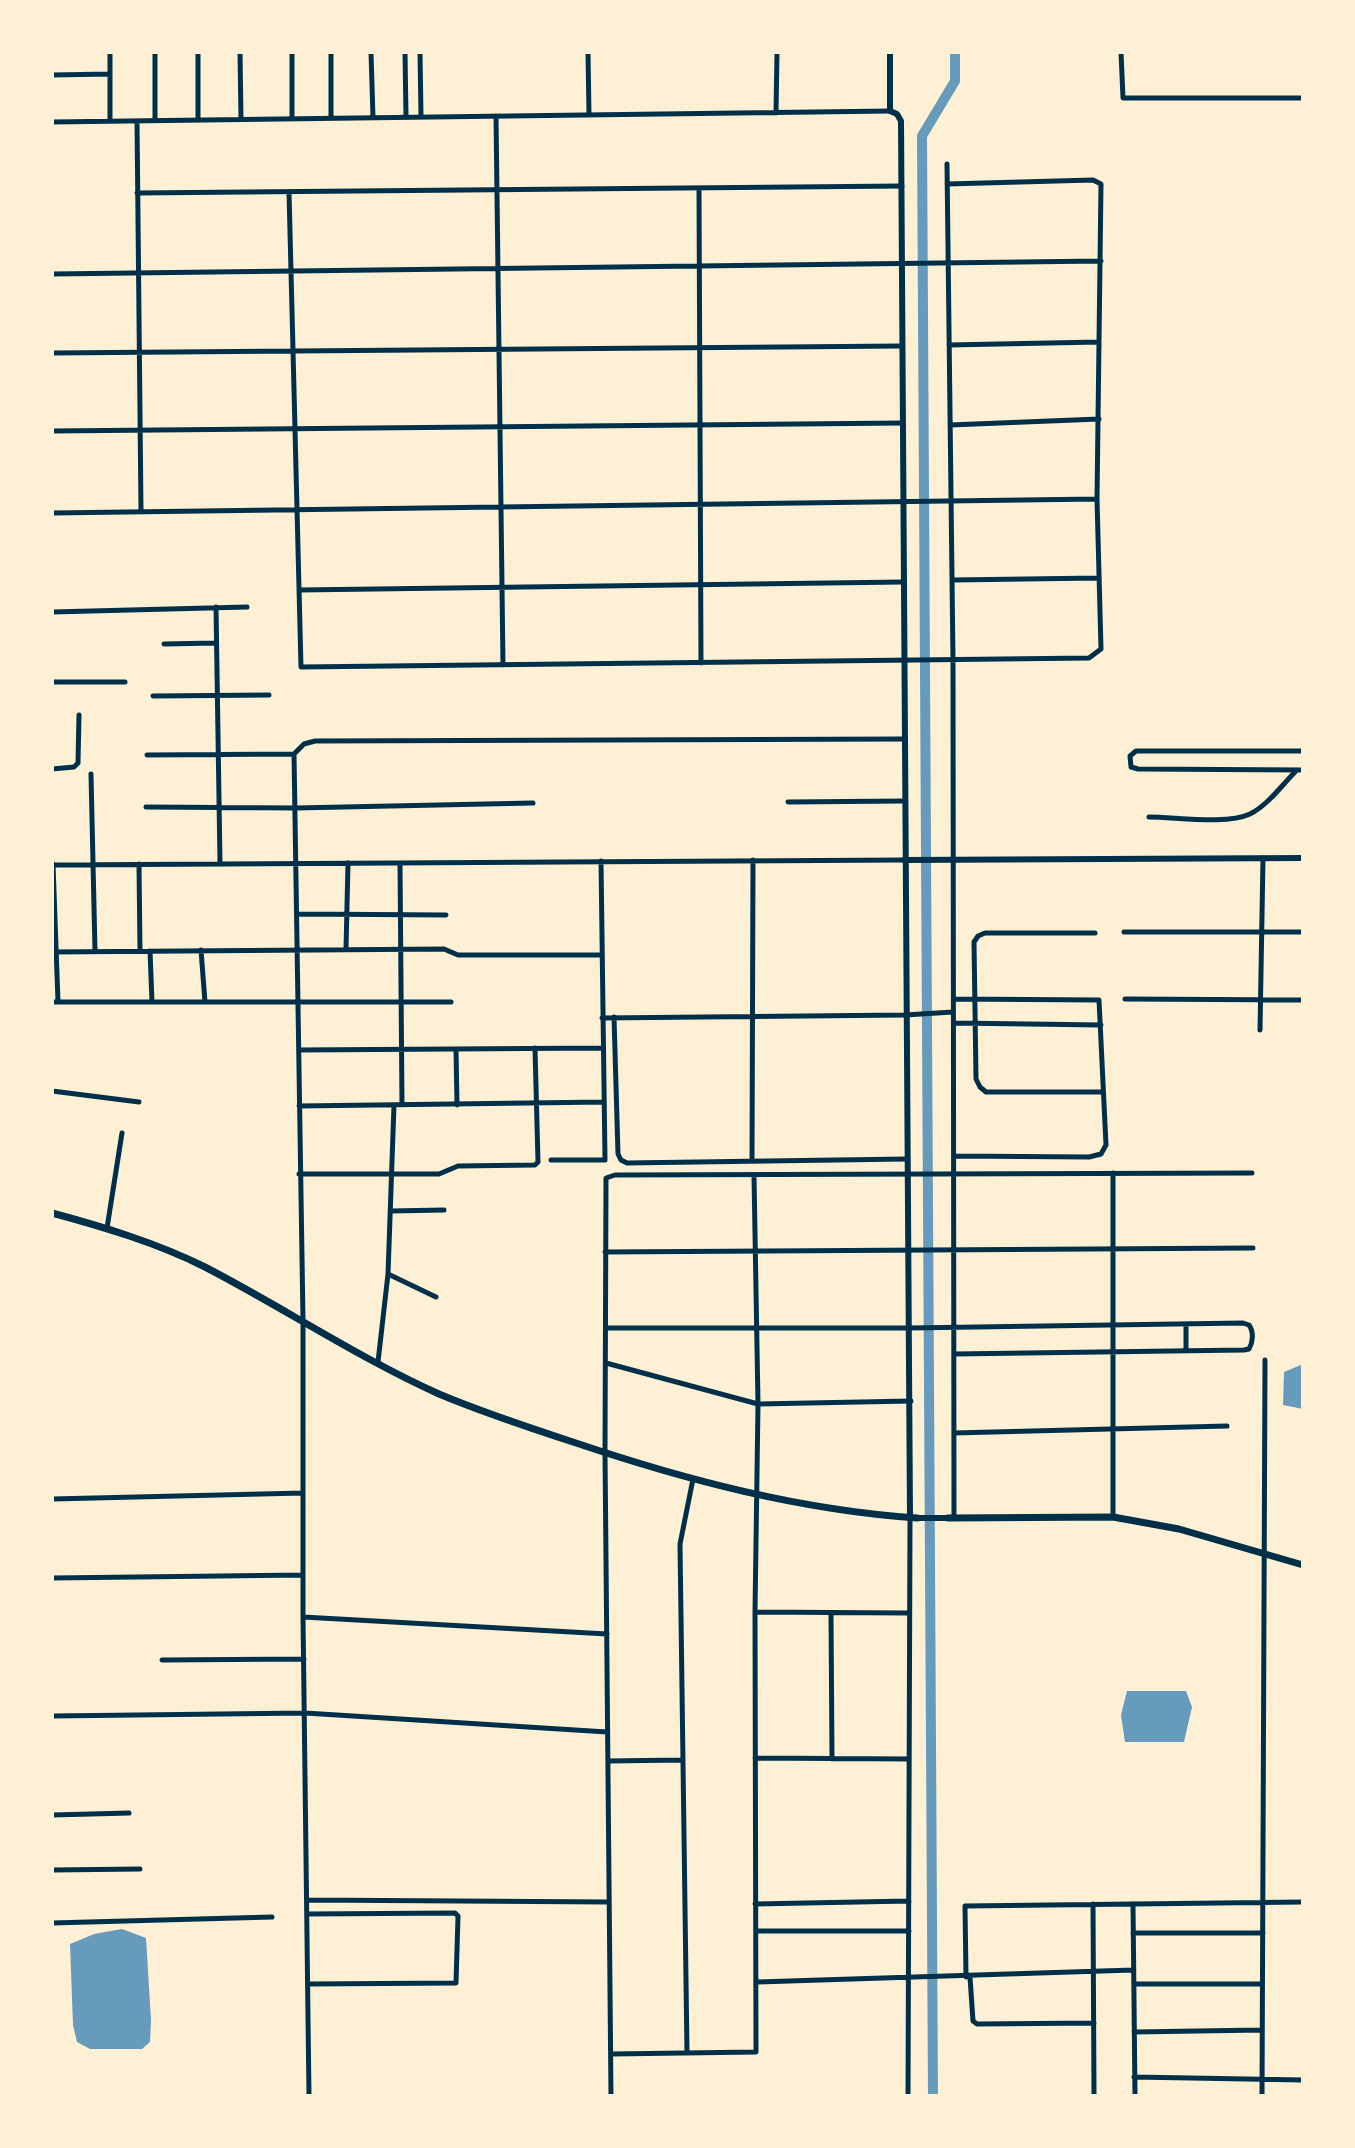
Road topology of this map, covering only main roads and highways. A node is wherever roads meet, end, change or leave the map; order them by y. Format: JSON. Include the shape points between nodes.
{"nodes":[{"id":1,"x":52,"y":1213,"type":"edge"},
{"id":2,"x":913,"y":1518,"type":"road end"},
{"id":3,"x":951,"y":1518,"type":"road end"},
{"id":4,"x":1303,"y":1565,"type":"edge"}],
"edges":[{"from":1,"to":2,"type":"main road","via":[[107,1228],[203,1266],[438,1393],[504,1419],[693,1479],[827,1508]]},
{"from":3,"to":4,"type":"main road","via":[[1113,1517],[1179,1529]]}]}
